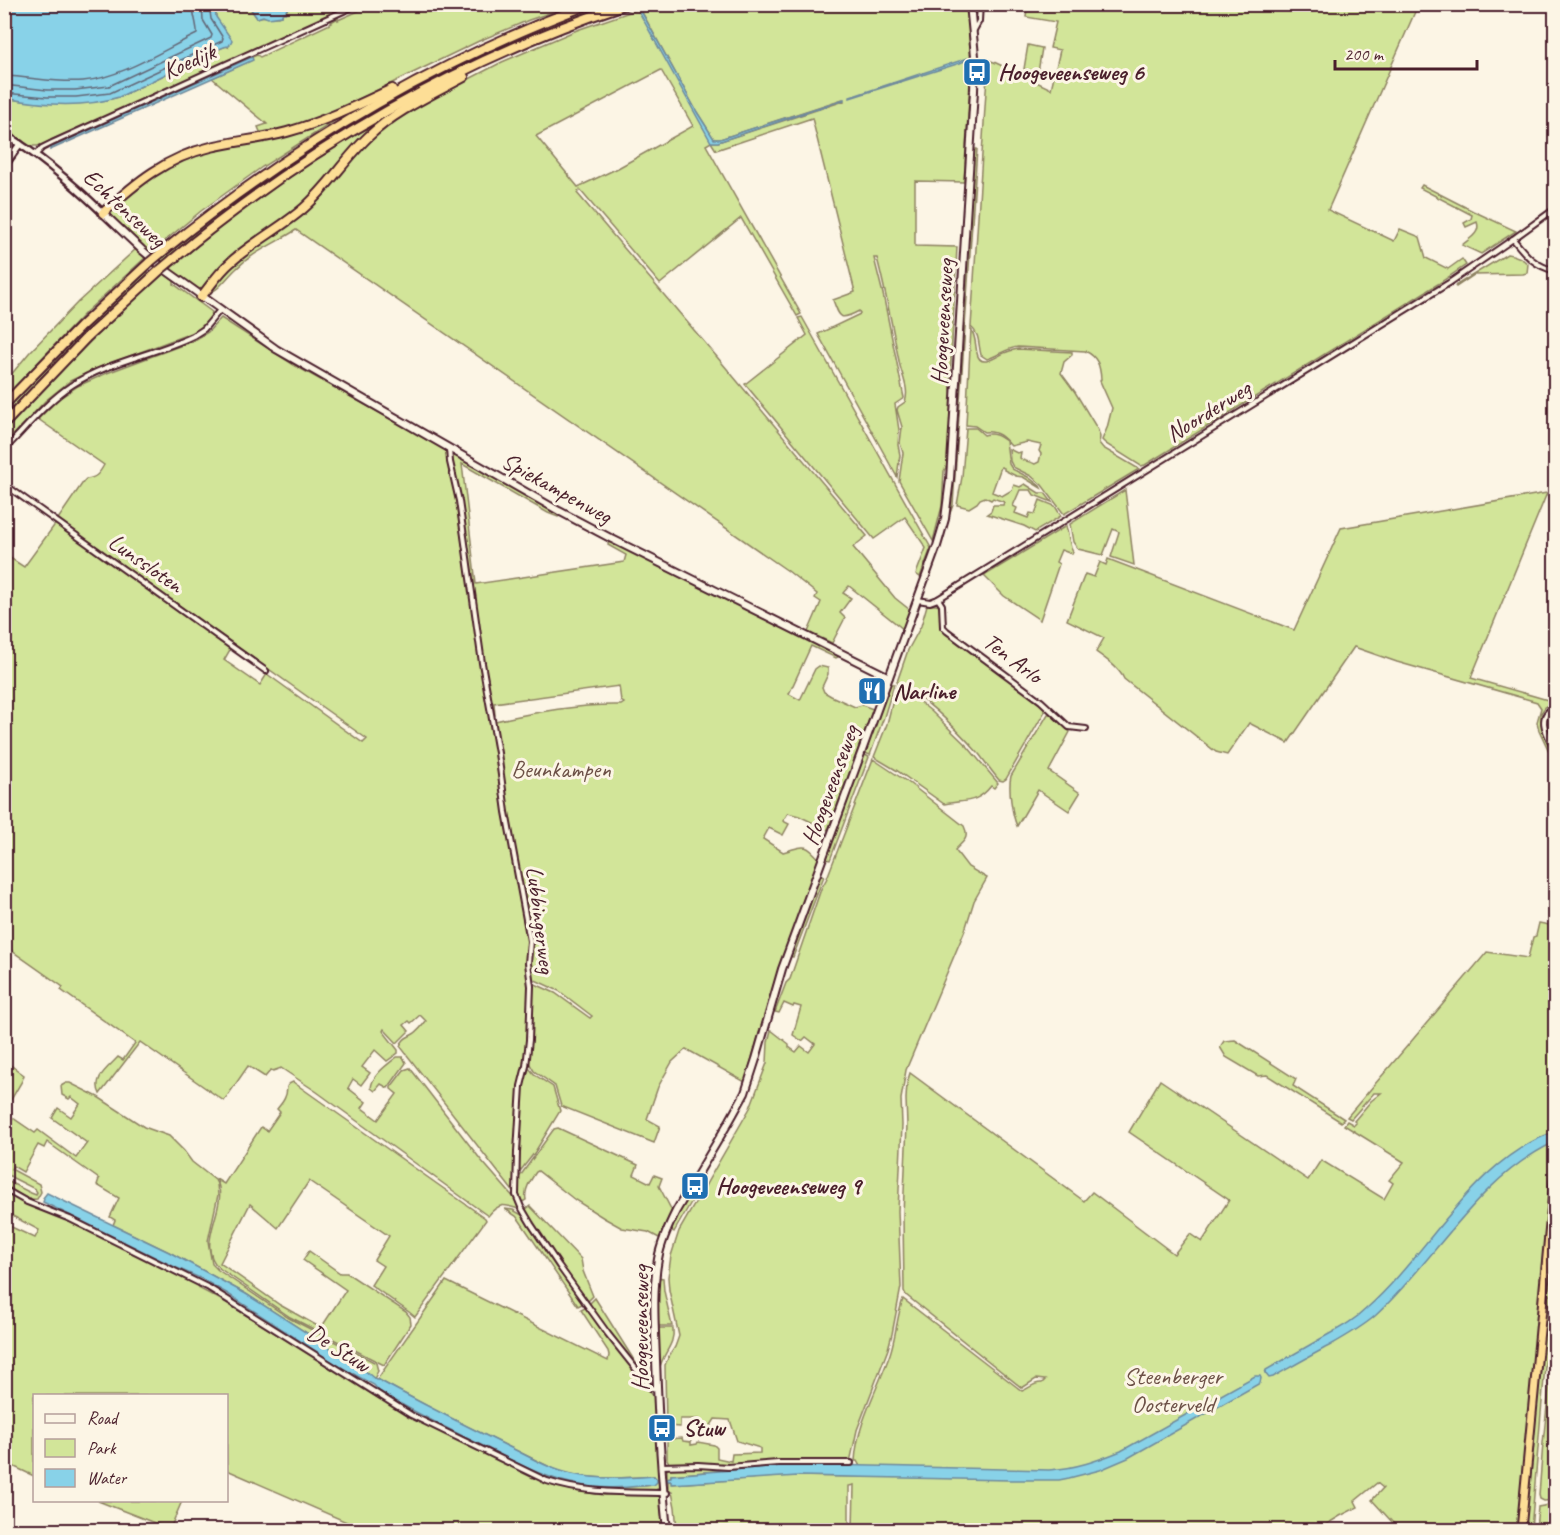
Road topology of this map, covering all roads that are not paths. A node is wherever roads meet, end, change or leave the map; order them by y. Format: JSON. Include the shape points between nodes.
{"nodes":[{"id":1,"x":359,"y":4,"type":"edge"},
{"id":2,"x":590,"y":4,"type":"edge"},
{"id":3,"x":627,"y":4,"type":"edge"},
{"id":4,"x":970,"y":4,"type":"edge"},
{"id":5,"x":980,"y":4,"type":"edge"},
{"id":6,"x":974,"y":30,"type":"junction"},
{"id":7,"x":491,"y":59,"type":"junction"},
{"id":8,"x":422,"y":79,"type":"junction"},
{"id":9,"x":4,"y":134,"type":"edge"},
{"id":10,"x":20,"y":144,"type":"junction"},
{"id":11,"x":36,"y":154,"type":"junction"},
{"id":12,"x":4,"y":166,"type":"edge"},
{"id":13,"x":1556,"y":208,"type":"edge"},
{"id":14,"x":103,"y":213,"type":"junction"},
{"id":15,"x":1513,"y":239,"type":"junction"},
{"id":16,"x":1556,"y":271,"type":"edge"},
{"id":17,"x":201,"y":297,"type":"junction"},
{"id":18,"x":220,"y":310,"type":"junction"},
{"id":19,"x":4,"y":405,"type":"edge"},
{"id":20,"x":4,"y":424,"type":"edge"},
{"id":21,"x":450,"y":449,"type":"junction"},
{"id":22,"x":4,"y":450,"type":"edge"},
{"id":23,"x":4,"y":484,"type":"edge"},
{"id":24,"x":938,"y":599,"type":"junction"},
{"id":25,"x":917,"y":600,"type":"junction"},
{"id":26,"x":266,"y":671,"type":"dead end"},
{"id":27,"x":889,"y":677,"type":"junction"},
{"id":28,"x":1556,"y":707,"type":"edge"},
{"id":29,"x":1086,"y":729,"type":"dead end"},
{"id":30,"x":1553,"y":739,"type":"edge"},
{"id":31,"x":1556,"y":752,"type":"edge"},
{"id":32,"x":1556,"y":1161,"type":"edge"},
{"id":33,"x":694,"y":1180,"type":"junction"},
{"id":34,"x":702,"y":1185,"type":"dead end"},
{"id":35,"x":4,"y":1189,"type":"edge"},
{"id":36,"x":657,"y":1389,"type":"junction"},
{"id":37,"x":851,"y":1463,"type":"dead end"},
{"id":38,"x":661,"y":1466,"type":"junction"},
{"id":39,"x":665,"y":1492,"type":"junction"},
{"id":40,"x":667,"y":1530,"type":"edge"},
{"id":41,"x":1521,"y":1530,"type":"edge"}],
"edges":[{"from":1,"to":11,"type":"street","name":"Koedijk","via":[[52,143]]},
{"from":2,"to":8,"type":"highway"},
{"from":3,"to":7,"type":"highway"},
{"from":4,"to":6,"type":"main road","name":"Hoogeveenseweg"},
{"from":5,"to":6,"type":"street","name":"Hoogeveenseweg"},
{"from":6,"to":25,"type":"main road","name":"Hoogeveenseweg","via":[[974,92],[950,479],[943,529]]},
{"from":7,"to":17,"type":"highway","via":[[382,124],[309,203],[230,263]]},
{"from":7,"to":20,"type":"highway","bridge":true,"via":[[414,96],[256,195],[154,275],[82,342]]},
{"from":8,"to":14,"type":"highway","via":[[299,128],[210,147],[176,159],[139,181]]},
{"from":8,"to":19,"type":"highway","bridge":true,"via":[[350,119],[226,201],[144,267]]},
{"from":9,"to":10,"type":"street","name":"Echtenseweg"},
{"from":10,"to":11,"type":"street","name":"Echtenseweg"},
{"from":10,"to":12,"type":"street"},
{"from":11,"to":14,"type":"street","name":"Echtenseweg"},
{"from":13,"to":15,"type":"street","name":"Noorderweg"},
{"from":14,"to":17,"type":"main road","name":"Echtenseweg"},
{"from":15,"to":16,"type":"street","via":[[1532,261]]},
{"from":15,"to":24,"type":"street","name":"Noorderweg","via":[[1449,283]]},
{"from":17,"to":18,"type":"main road","name":"Echtenseweg"},
{"from":18,"to":21,"type":"main road","name":"Spiekampenweg","via":[[276,349]]},
{"from":18,"to":22,"type":"street","via":[[194,336],[101,370],[70,386]]},
{"from":21,"to":27,"type":"main road","name":"Spiekampenweg","via":[[558,511]]},
{"from":21,"to":36,"type":"street","name":"Lubbingerweg","via":[[530,944],[529,1040],[521,1086],[516,1195],[531,1224],[608,1334],[651,1388]]},
{"from":23,"to":26,"type":"street","name":"Lunssloten"},
{"from":24,"to":25,"type":"street","name":"Noorderweg"},
{"from":24,"to":29,"type":"street","name":"Ten Arlo","via":[[947,631],[1069,727]]},
{"from":25,"to":27,"type":"main road","name":"Hoogeveenseweg"},
{"from":27,"to":33,"type":"main road","name":"Hoogeveenseweg","via":[[782,969],[745,1092]]},
{"from":28,"to":30,"type":"street","via":[[1547,712],[1544,721]]},
{"from":30,"to":31,"type":"street"},
{"from":32,"to":41,"type":"highway"},
{"from":33,"to":34,"type":"street"},
{"from":33,"to":36,"type":"main road","name":"Hoogeveenseweg","via":[[668,1226],[658,1259],[654,1304]]},
{"from":35,"to":39,"type":"street","name":"De Stuw","via":[[209,1288],[411,1415],[547,1481],[590,1491]]},
{"from":36,"to":38,"type":"main road","name":"Hoogeveenseweg"},
{"from":37,"to":38,"type":"street"},
{"from":38,"to":39,"type":"main road","name":"Hoogeveenseweg"},
{"from":39,"to":40,"type":"main road","name":"Hoogeveenseweg"}]}
